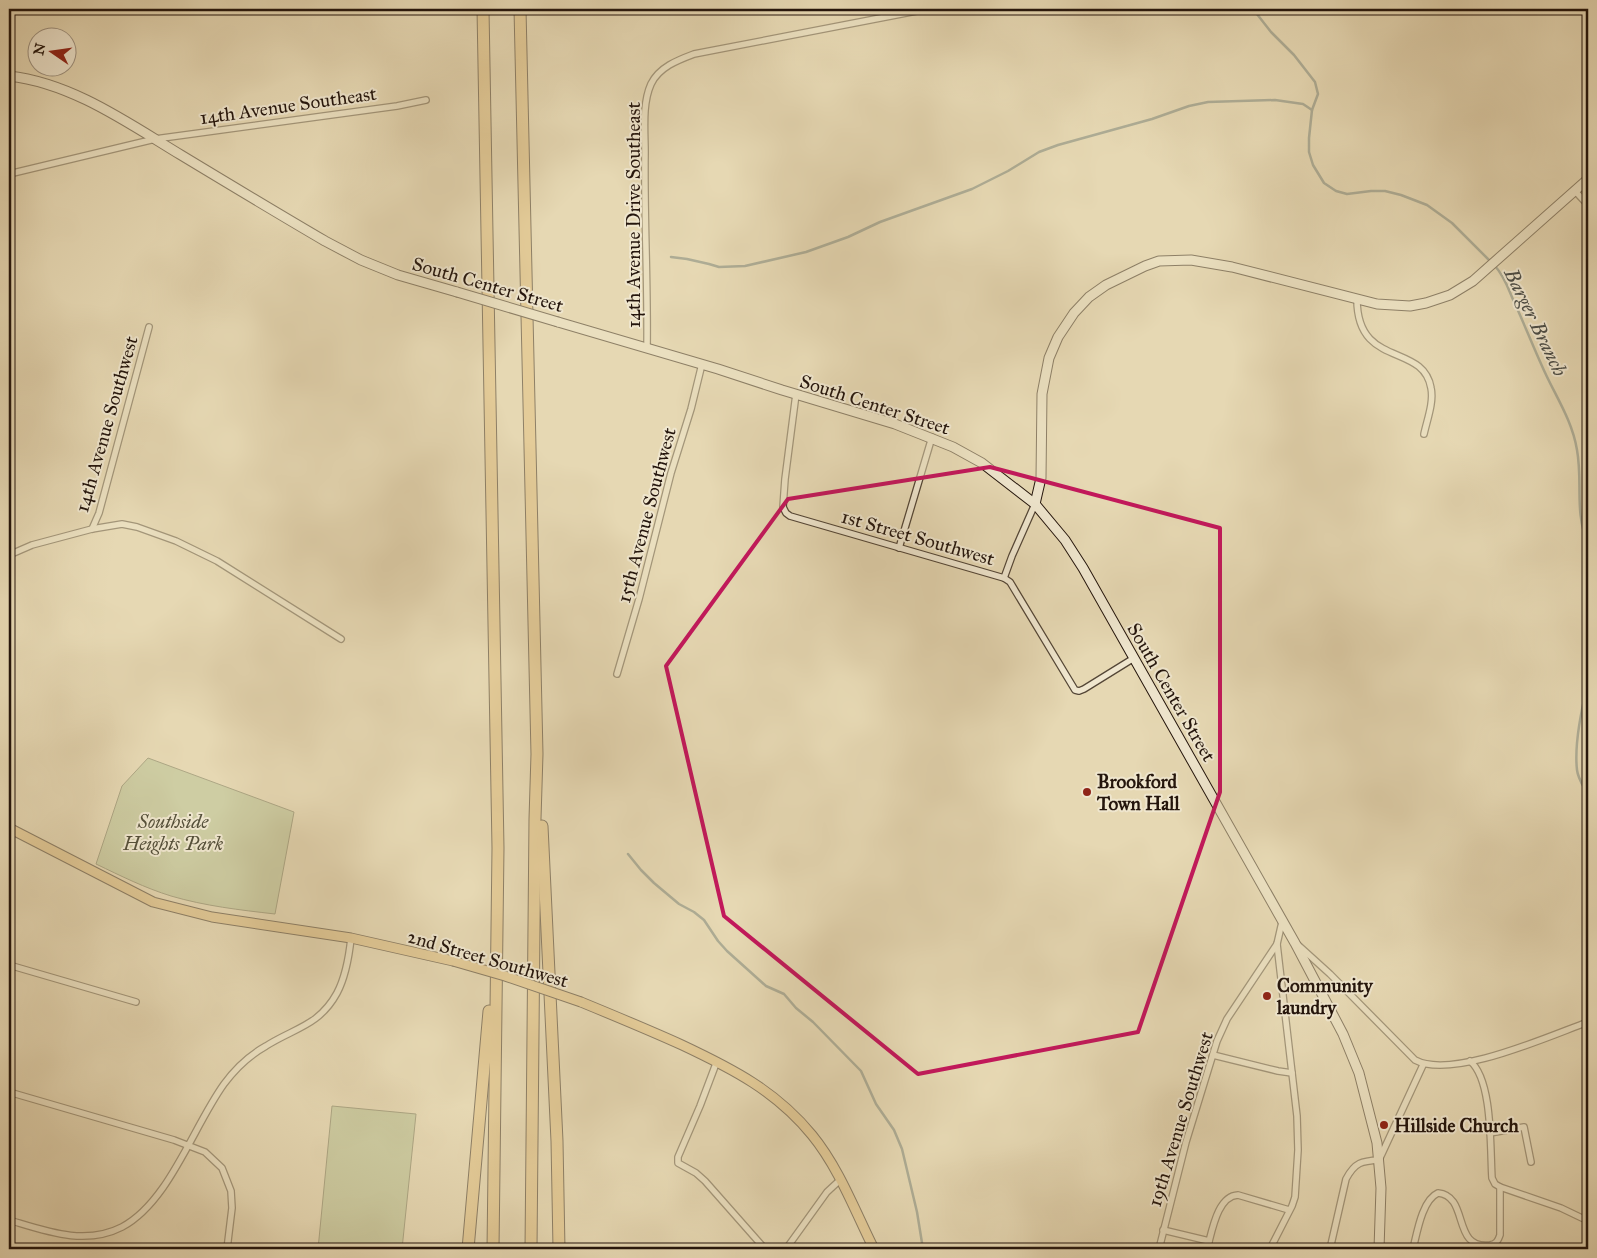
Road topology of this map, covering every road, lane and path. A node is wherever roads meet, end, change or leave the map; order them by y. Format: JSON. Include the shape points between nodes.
{"nodes":[{"id":1,"x":483,"y":9,"type":"edge"},
{"id":2,"x":520,"y":9,"type":"edge"},
{"id":3,"x":927,"y":9,"type":"edge"},
{"id":4,"x":9,"y":76,"type":"edge"},
{"id":5,"x":426,"y":100,"type":"dead end"},
{"id":6,"x":155,"y":139,"type":"junction"},
{"id":7,"x":9,"y":174,"type":"edge"},
{"id":8,"x":1588,"y":179,"type":"edge"},
{"id":9,"x":1575,"y":191,"type":"junction"},
{"id":10,"x":1588,"y":205,"type":"edge"},
{"id":11,"x":1357,"y":299,"type":"junction"},
{"id":12,"x":149,"y":327,"type":"dead end"},
{"id":13,"x":647,"y":348,"type":"junction"},
{"id":14,"x":702,"y":364,"type":"junction"},
{"id":15,"x":796,"y":394,"type":"junction"},
{"id":16,"x":1424,"y":434,"type":"dead end"},
{"id":17,"x":932,"y":437,"type":"junction"},
{"id":18,"x":1035,"y":504,"type":"junction"},
{"id":19,"x":92,"y":529,"type":"junction"},
{"id":20,"x":899,"y":548,"type":"junction"},
{"id":21,"x":9,"y":555,"type":"edge"},
{"id":22,"x":1004,"y":578,"type":"junction"},
{"id":23,"x":341,"y":639,"type":"dead end"},
{"id":24,"x":1134,"y":658,"type":"junction"},
{"id":25,"x":617,"y":674,"type":"dead end"},
{"id":26,"x":536,"y":785,"type":"junction"},
{"id":27,"x":9,"y":828,"type":"edge"},
{"id":28,"x":1282,"y":922,"type":"junction"},
{"id":29,"x":351,"y":938,"type":"junction"},
{"id":30,"x":1295,"y":943,"type":"junction"},
{"id":31,"x":1276,"y":944,"type":"junction"},
{"id":32,"x":496,"y":947,"type":"junction"},
{"id":33,"x":9,"y":965,"type":"edge"},
{"id":34,"x":136,"y":1002,"type":"dead end"},
{"id":35,"x":1588,"y":1022,"type":"edge"},
{"id":36,"x":1213,"y":1055,"type":"junction"},
{"id":37,"x":717,"y":1061,"type":"junction"},
{"id":38,"x":1470,"y":1061,"type":"junction"},
{"id":39,"x":1423,"y":1065,"type":"junction"},
{"id":40,"x":1292,"y":1073,"type":"junction"},
{"id":41,"x":9,"y":1092,"type":"edge"},
{"id":42,"x":1490,"y":1133,"type":"junction"},
{"id":43,"x":188,"y":1145,"type":"junction"},
{"id":44,"x":1379,"y":1160,"type":"junction"},
{"id":45,"x":1531,"y":1162,"type":"dead end"},
{"id":46,"x":840,"y":1180,"type":"junction"},
{"id":47,"x":1500,"y":1187,"type":"junction"},
{"id":48,"x":1289,"y":1210,"type":"junction"},
{"id":49,"x":1584,"y":1219,"type":"dead end"},
{"id":50,"x":9,"y":1220,"type":"edge"},
{"id":51,"x":1163,"y":1230,"type":"junction"},
{"id":52,"x":1209,"y":1241,"type":"junction"},
{"id":53,"x":227,"y":1249,"type":"edge"},
{"id":54,"x":468,"y":1249,"type":"edge"},
{"id":55,"x":493,"y":1249,"type":"edge"},
{"id":56,"x":531,"y":1249,"type":"edge"},
{"id":57,"x":559,"y":1249,"type":"edge"},
{"id":58,"x":765,"y":1249,"type":"edge"},
{"id":59,"x":786,"y":1249,"type":"edge"},
{"id":60,"x":874,"y":1249,"type":"edge"},
{"id":61,"x":1158,"y":1249,"type":"edge"},
{"id":62,"x":1207,"y":1249,"type":"edge"},
{"id":63,"x":1270,"y":1249,"type":"edge"},
{"id":64,"x":1330,"y":1249,"type":"edge"},
{"id":65,"x":1379,"y":1249,"type":"edge"},
{"id":66,"x":1413,"y":1249,"type":"edge"}],
"edges":[{"from":1,"to":32,"type":"highway","via":[[498,848]]},
{"from":2,"to":26,"type":"highway"},
{"from":3,"to":13,"type":"street","name":"14th Avenue Drive Southeast","via":[[694,54],[674,62],[659,73],[647,96],[646,112]]},
{"from":4,"to":6,"type":"street","name":"South Center Street","via":[[47,84],[76,96]]},
{"from":5,"to":6,"type":"street","name":"14th Avenue Southeast"},
{"from":6,"to":7,"type":"street"},
{"from":6,"to":13,"type":"street","name":"South Center Street","bridge":true,"via":[[361,260],[398,275]]},
{"from":8,"to":9,"type":"street"},
{"from":9,"to":10,"type":"street"},
{"from":9,"to":11,"type":"street","via":[[1477,278],[1450,295],[1410,306]]},
{"from":11,"to":16,"type":"street","via":[[1359,324],[1369,340],[1417,365],[1429,379],[1431,400]]},
{"from":11,"to":18,"type":"street","via":[[1232,267],[1191,260],[1158,261],[1106,286],[1089,297],[1074,313],[1049,358],[1042,394],[1041,478]]},
{"from":12,"to":19,"type":"street","name":"14th Avenue Southwest"},
{"from":13,"to":14,"type":"street","name":"South Center Street"},
{"from":14,"to":15,"type":"street","name":"South Center Street"},
{"from":14,"to":25,"type":"street","name":"15th Avenue Southwest"},
{"from":15,"to":17,"type":"street","name":"South Center Street"},
{"from":15,"to":20,"type":"street","name":"1st Street Southwest","via":[[788,445],[783,507],[786,513]]},
{"from":17,"to":18,"type":"street","name":"South Center Street","via":[[982,464]]},
{"from":17,"to":20,"type":"street"},
{"from":18,"to":22,"type":"street"},
{"from":18,"to":24,"type":"street","name":"South Center Street","via":[[1075,554]]},
{"from":19,"to":21,"type":"street","via":[[32,545]]},
{"from":19,"to":23,"type":"street","via":[[122,524],[148,530],[176,542],[231,569]]},
{"from":20,"to":22,"type":"street","name":"1st Street Southwest"},
{"from":22,"to":24,"type":"street","via":[[1010,582],[1075,690],[1084,689]]},
{"from":24,"to":28,"type":"street","name":"South Center Street"},
{"from":26,"to":56,"type":"highway"},
{"from":26,"to":57,"type":"highway","via":[[547,903],[558,1141]]},
{"from":27,"to":29,"type":"main road","name":"2nd Street Southwest","via":[[153,902],[212,917]]},
{"from":28,"to":30,"type":"street","name":"South Center Street"},
{"from":28,"to":31,"type":"street","name":"19th Avenue Southwest"},
{"from":29,"to":37,"type":"main road","name":"2nd Street Southwest","bridge":true,"via":[[505,976],[581,1002]]},
{"from":29,"to":43,"type":"street","via":[[343,979],[325,1010],[303,1028],[264,1046],[236,1070]]},
{"from":30,"to":39,"type":"street"},
{"from":30,"to":44,"type":"street","name":"South Center Street","via":[[1335,1016],[1352,1055],[1365,1092]]},
{"from":31,"to":36,"type":"street","name":"19th Avenue Southwest","via":[[1227,1019]]},
{"from":31,"to":40,"type":"street"},
{"from":32,"to":54,"type":"highway"},
{"from":32,"to":55,"type":"highway"},
{"from":33,"to":34,"type":"street"},
{"from":35,"to":38,"type":"street","via":[[1517,1049]]},
{"from":36,"to":40,"type":"street"},
{"from":36,"to":51,"type":"street","name":"19th Avenue Southwest"},
{"from":37,"to":46,"type":"main road","name":"2nd Street Southwest","via":[[768,1092],[794,1114],[813,1136]]},
{"from":37,"to":58,"type":"street","via":[[678,1163],[705,1181]]},
{"from":38,"to":39,"type":"street","via":[[1441,1066]]},
{"from":38,"to":42,"type":"street","via":[[1477,1069],[1484,1091]]},
{"from":39,"to":44,"type":"street"},
{"from":40,"to":48,"type":"street","via":[[1298,1150],[1297,1188]]},
{"from":41,"to":43,"type":"street"},
{"from":42,"to":45,"type":"street","via":[[1524,1127]]},
{"from":42,"to":47,"type":"street","via":[[1492,1178]]},
{"from":43,"to":50,"type":"street","via":[[159,1194],[144,1212],[109,1232],[77,1236],[52,1233]]},
{"from":43,"to":53,"type":"street","via":[[211,1157],[229,1182],[232,1208]]},
{"from":44,"to":64,"type":"street","via":[[1362,1161],[1350,1171]]},
{"from":44,"to":65,"type":"street","name":"South Center Street","via":[[1382,1208]]},
{"from":46,"to":59,"type":"street","via":[[827,1192]]},
{"from":46,"to":60,"type":"main road","name":"2nd Street Southwest"},
{"from":47,"to":49,"type":"street"},
{"from":47,"to":66,"type":"street","via":[[1500,1235],[1494,1244],[1473,1244],[1453,1202],[1447,1195],[1438,1193],[1433,1195],[1425,1209]]},
{"from":48,"to":52,"type":"street","via":[[1232,1195],[1220,1206]]},
{"from":48,"to":63,"type":"street"},
{"from":51,"to":52,"type":"street"},
{"from":51,"to":61,"type":"street","name":"19th Avenue Southwest"},
{"from":52,"to":62,"type":"street"}]}
